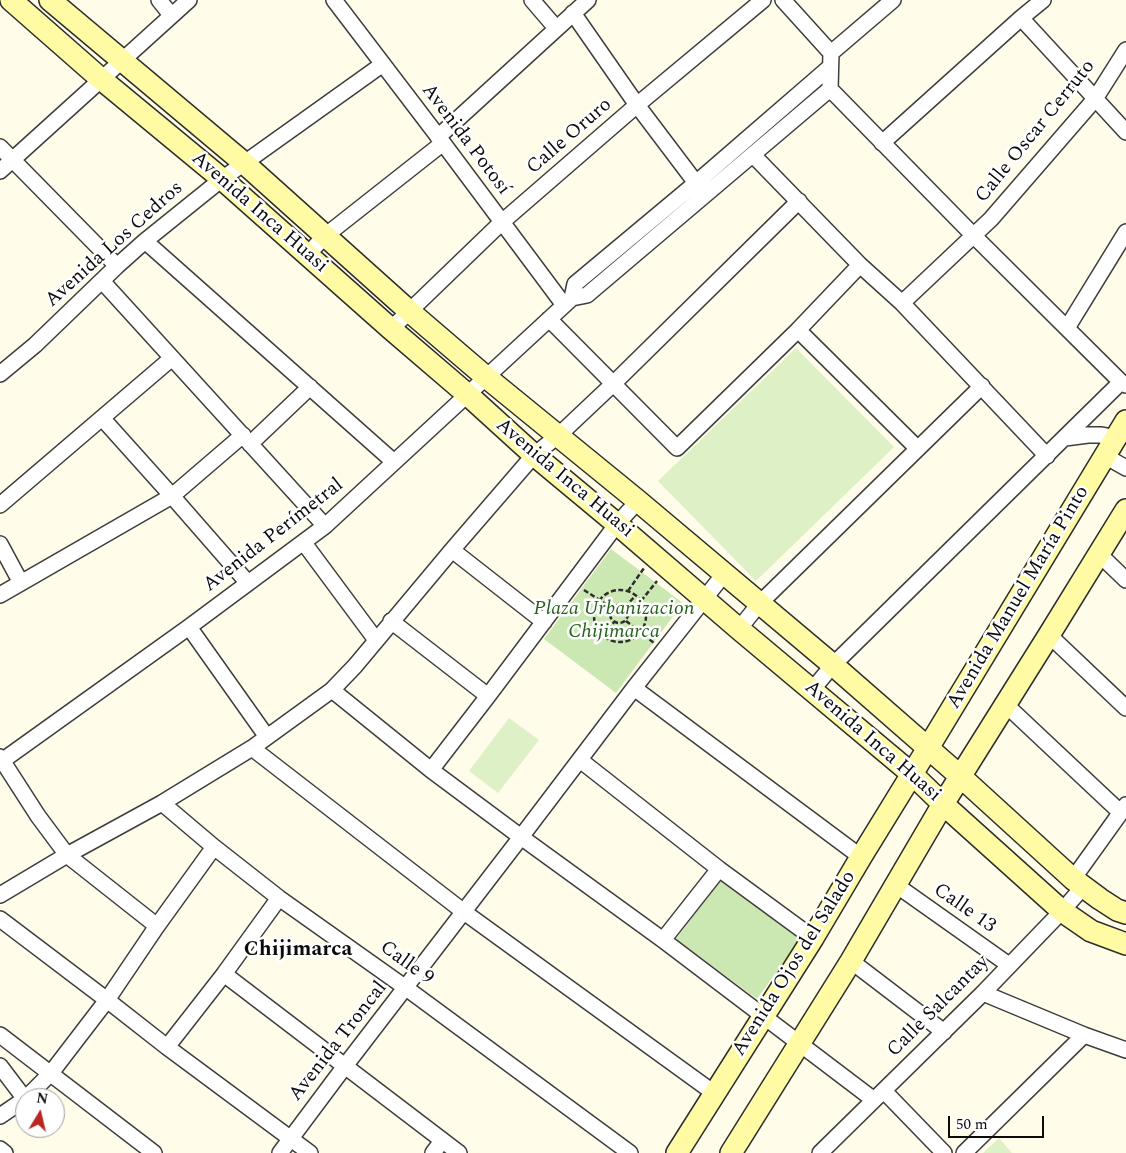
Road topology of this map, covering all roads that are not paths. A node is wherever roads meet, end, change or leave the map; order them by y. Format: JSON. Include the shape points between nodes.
{"nodes":[{"id":1,"x":11,"y":0,"type":"edge"},
{"id":2,"x":50,"y":0,"type":"edge"},
{"id":3,"x":159,"y":0,"type":"edge"},
{"id":4,"x":188,"y":0,"type":"edge"},
{"id":5,"x":334,"y":0,"type":"edge"},
{"id":6,"x":532,"y":0,"type":"edge"},
{"id":7,"x":588,"y":0,"type":"edge"},
{"id":8,"x":764,"y":0,"type":"edge"},
{"id":9,"x":783,"y":0,"type":"edge"},
{"id":10,"x":893,"y":0,"type":"edge"},
{"id":11,"x":1043,"y":0,"type":"edge"},
{"id":12,"x":572,"y":13,"type":"junction"},
{"id":13,"x":171,"y":15,"type":"junction"},
{"id":14,"x":1021,"y":18,"type":"junction"},
{"id":15,"x":556,"y":28,"type":"junction"},
{"id":16,"x":1126,"y":50,"type":"edge"},
{"id":17,"x":121,"y":60,"type":"junction"},
{"id":18,"x":831,"y":60,"type":"junction"},
{"id":19,"x":383,"y":64,"type":"junction"},
{"id":20,"x":101,"y":79,"type":"junction"},
{"id":21,"x":830,"y":89,"type":"junction"},
{"id":22,"x":1096,"y":99,"type":"junction"},
{"id":23,"x":637,"y":106,"type":"junction"},
{"id":24,"x":1126,"y":132,"type":"edge"},
{"id":25,"x":441,"y":140,"type":"junction"},
{"id":26,"x":882,"y":143,"type":"junction"},
{"id":27,"x":0,"y":147,"type":"edge"},
{"id":28,"x":753,"y":154,"type":"junction"},
{"id":29,"x":12,"y":159,"type":"junction"},
{"id":30,"x":244,"y":163,"type":"junction"},
{"id":31,"x":0,"y":171,"type":"edge"},
{"id":32,"x":222,"y":179,"type":"junction"},
{"id":33,"x":696,"y":183,"type":"junction"},
{"id":34,"x":799,"y":201,"type":"junction"},
{"id":35,"x":502,"y":222,"type":"junction"},
{"id":36,"x":1126,"y":232,"type":"edge"},
{"id":37,"x":325,"y":236,"type":"junction"},
{"id":38,"x":974,"y":236,"type":"junction"},
{"id":39,"x":145,"y":241,"type":"junction"},
{"id":40,"x":307,"y":255,"type":"junction"},
{"id":41,"x":860,"y":265,"type":"junction"},
{"id":42,"x":117,"y":266,"type":"junction"},
{"id":43,"x":102,"y":281,"type":"junction"},
{"id":44,"x":568,"y":301,"type":"junction"},
{"id":45,"x":902,"y":303,"type":"junction"},
{"id":46,"x":409,"y":311,"type":"junction"},
{"id":47,"x":549,"y":319,"type":"junction"},
{"id":48,"x":1067,"y":328,"type":"junction"},
{"id":49,"x":390,"y":329,"type":"junction"},
{"id":50,"x":798,"y":330,"type":"junction"},
{"id":51,"x":172,"y":358,"type":"junction"},
{"id":52,"x":0,"y":374,"type":"edge"},
{"id":53,"x":486,"y":377,"type":"junction"},
{"id":54,"x":613,"y":384,"type":"junction"},
{"id":55,"x":1124,"y":384,"type":"edge"},
{"id":56,"x":982,"y":386,"type":"junction"},
{"id":57,"x":310,"y":387,"type":"junction"},
{"id":58,"x":468,"y":395,"type":"junction"},
{"id":59,"x":102,"y":418,"type":"junction"},
{"id":60,"x":1126,"y":422,"type":"edge"},
{"id":61,"x":559,"y":435,"type":"junction"},
{"id":62,"x":1065,"y":438,"type":"junction"},
{"id":63,"x":246,"y":440,"type":"junction"},
{"id":64,"x":917,"y":448,"type":"junction"},
{"id":65,"x":1110,"y":448,"type":"junction"},
{"id":66,"x":534,"y":455,"type":"junction"},
{"id":67,"x":1047,"y":456,"type":"junction"},
{"id":68,"x":394,"y":462,"type":"junction"},
{"id":69,"x":1126,"y":468,"type":"edge"},
{"id":70,"x":172,"y":496,"type":"junction"},
{"id":71,"x":638,"y":501,"type":"junction"},
{"id":72,"x":0,"y":505,"type":"edge"},
{"id":73,"x":1126,"y":510,"type":"edge"},
{"id":74,"x":617,"y":524,"type":"junction"},
{"id":75,"x":325,"y":526,"type":"junction"},
{"id":76,"x":304,"y":543,"type":"junction"},
{"id":77,"x":0,"y":544,"type":"edge"},
{"id":78,"x":452,"y":550,"type":"junction"},
{"id":79,"x":1099,"y":554,"type":"junction"},
{"id":80,"x":724,"y":574,"type":"junction"},
{"id":81,"x":1126,"y":580,"type":"edge"},
{"id":82,"x":21,"y":583,"type":"junction"},
{"id":83,"x":248,"y":583,"type":"junction"},
{"id":84,"x":0,"y":595,"type":"edge"},
{"id":85,"x":704,"y":599,"type":"junction"},
{"id":86,"x":759,"y":604,"type":"junction"},
{"id":87,"x":391,"y":621,"type":"junction"},
{"id":88,"x":544,"y":622,"type":"junction"},
{"id":89,"x":189,"y":627,"type":"junction"},
{"id":90,"x":739,"y":629,"type":"junction"},
{"id":91,"x":1050,"y":635,"type":"junction"},
{"id":92,"x":376,"y":640,"type":"junction"},
{"id":93,"x":832,"y":665,"type":"junction"},
{"id":94,"x":634,"y":688,"type":"junction"},
{"id":95,"x":332,"y":690,"type":"junction"},
{"id":96,"x":812,"y":690,"type":"junction"},
{"id":97,"x":488,"y":696,"type":"junction"},
{"id":98,"x":1005,"y":704,"type":"junction"},
{"id":99,"x":1126,"y":708,"type":"edge"},
{"id":100,"x":267,"y":737,"type":"junction"},
{"id":101,"x":252,"y":748,"type":"junction"},
{"id":102,"x":928,"y":748,"type":"junction"},
{"id":103,"x":1,"y":759,"type":"edge"},
{"id":104,"x":580,"y":760,"type":"junction"},
{"id":105,"x":432,"y":770,"type":"junction"},
{"id":106,"x":912,"y":774,"type":"junction"},
{"id":107,"x":960,"y":776,"type":"junction"},
{"id":108,"x":162,"y":803,"type":"junction"},
{"id":109,"x":943,"y":804,"type":"junction"},
{"id":110,"x":1123,"y":809,"type":"edge"},
{"id":111,"x":522,"y":838,"type":"junction"},
{"id":112,"x":214,"y":848,"type":"junction"},
{"id":113,"x":68,"y":855,"type":"junction"},
{"id":114,"x":861,"y":857,"type":"junction"},
{"id":115,"x":718,"y":869,"type":"junction"},
{"id":116,"x":1078,"y":883,"type":"junction"},
{"id":117,"x":896,"y":885,"type":"junction"},
{"id":118,"x":0,"y":895,"type":"edge"},
{"id":119,"x":279,"y":898,"type":"junction"},
{"id":120,"x":1123,"y":907,"type":"edge"},
{"id":121,"x":1062,"y":911,"type":"junction"},
{"id":122,"x":464,"y":912,"type":"junction"},
{"id":123,"x":0,"y":919,"type":"edge"},
{"id":124,"x":157,"y":926,"type":"junction"},
{"id":125,"x":813,"y":938,"type":"junction"},
{"id":126,"x":663,"y":940,"type":"junction"},
{"id":127,"x":1126,"y":944,"type":"edge"},
{"id":128,"x":850,"y":961,"type":"junction"},
{"id":129,"x":1009,"y":965,"type":"junction"},
{"id":130,"x":224,"y":974,"type":"junction"},
{"id":131,"x":406,"y":988,"type":"junction"},
{"id":132,"x":983,"y":993,"type":"junction"},
{"id":133,"x":107,"y":1000,"type":"junction"},
{"id":134,"x":763,"y":1016,"type":"junction"},
{"id":135,"x":944,"y":1032,"type":"junction"},
{"id":136,"x":0,"y":1035,"type":"edge"},
{"id":137,"x":1084,"y":1035,"type":"junction"},
{"id":138,"x":798,"y":1043,"type":"junction"},
{"id":139,"x":168,"y":1047,"type":"junction"},
{"id":140,"x":1126,"y":1050,"type":"edge"},
{"id":141,"x":0,"y":1066,"type":"edge"},
{"id":142,"x":345,"y":1066,"type":"junction"},
{"id":143,"x":51,"y":1073,"type":"junction"},
{"id":144,"x":17,"y":1088,"type":"edge"},
{"id":145,"x":36,"y":1088,"type":"edge"},
{"id":146,"x":714,"y":1093,"type":"junction"},
{"id":147,"x":879,"y":1095,"type":"junction"},
{"id":148,"x":15,"y":1106,"type":"edge"},
{"id":149,"x":0,"y":1116,"type":"edge"},
{"id":150,"x":290,"y":1138,"type":"junction"},
{"id":151,"x":442,"y":1141,"type":"junction"},
{"id":152,"x":0,"y":1149,"type":"edge"},
{"id":153,"x":5,"y":1153,"type":"edge"},
{"id":154,"x":154,"y":1153,"type":"edge"},
{"id":155,"x":280,"y":1153,"type":"edge"},
{"id":156,"x":310,"y":1153,"type":"edge"},
{"id":157,"x":433,"y":1153,"type":"edge"},
{"id":158,"x":459,"y":1153,"type":"edge"},
{"id":159,"x":630,"y":1153,"type":"edge"},
{"id":160,"x":676,"y":1153,"type":"edge"},
{"id":161,"x":731,"y":1153,"type":"edge"},
{"id":162,"x":820,"y":1153,"type":"edge"},
{"id":163,"x":944,"y":1153,"type":"edge"},
{"id":164,"x":964,"y":1153,"type":"edge"}],
"edges":[{"from":1,"to":20,"type":"street","name":"Avenida Inca Huasi"},
{"from":2,"to":17,"type":"street","name":"Avenida Inca Huasi"},
{"from":3,"to":13,"type":"street"},
{"from":4,"to":13,"type":"street"},
{"from":5,"to":19,"type":"street","name":"Avenida Potosí"},
{"from":6,"to":15,"type":"street"},
{"from":7,"to":12,"type":"street"},
{"from":8,"to":23,"type":"street","name":"Calle Oruro"},
{"from":9,"to":18,"type":"street"},
{"from":10,"to":18,"type":"street"},
{"from":11,"to":14,"type":"street"},
{"from":12,"to":15,"type":"street"},
{"from":12,"to":23,"type":"street"},
{"from":13,"to":17,"type":"street"},
{"from":14,"to":22,"type":"street"},
{"from":14,"to":26,"type":"street"},
{"from":15,"to":25,"type":"street"},
{"from":16,"to":22,"type":"street","name":"Calle Oscar Cerruto"},
{"from":17,"to":20,"type":"street"},
{"from":17,"to":30,"type":"street","name":"Avenida Inca Huasi"},
{"from":18,"to":21,"type":"street"},
{"from":18,"to":33,"type":"street"},
{"from":19,"to":25,"type":"street","name":"Avenida Potosí"},
{"from":19,"to":30,"type":"street","name":"Avenida Los Cedros"},
{"from":20,"to":29,"type":"street"},
{"from":20,"to":32,"type":"street","name":"Avenida Inca Huasi"},
{"from":21,"to":26,"type":"street"},
{"from":21,"to":28,"type":"street"},
{"from":22,"to":24,"type":"street"},
{"from":22,"to":38,"type":"street","name":"Calle Oscar Cerruto"},
{"from":23,"to":33,"type":"street"},
{"from":23,"to":35,"type":"street","name":"Calle Oruro"},
{"from":25,"to":35,"type":"street","name":"Avenida Potosí"},
{"from":25,"to":37,"type":"street"},
{"from":26,"to":38,"type":"street"},
{"from":27,"to":29,"type":"street"},
{"from":28,"to":34,"type":"street"},
{"from":28,"to":44,"type":"street","via":[[588,296]]},
{"from":29,"to":31,"type":"street"},
{"from":29,"to":42,"type":"street"},
{"from":30,"to":32,"type":"street","name":"Avenida Los Cedros"},
{"from":30,"to":37,"type":"street","name":"Avenida Inca Huasi"},
{"from":32,"to":39,"type":"street","name":"Avenida Los Cedros"},
{"from":32,"to":40,"type":"street","name":"Avenida Inca Huasi"},
{"from":33,"to":44,"type":"street","via":[[575,284]]},
{"from":34,"to":41,"type":"street"},
{"from":34,"to":54,"type":"street"},
{"from":35,"to":44,"type":"street","name":"Avenida Potosí"},
{"from":35,"to":46,"type":"street","name":"Calle Oruro"},
{"from":36,"to":48,"type":"street"},
{"from":37,"to":40,"type":"street"},
{"from":37,"to":46,"type":"street","name":"Avenida Inca Huasi"},
{"from":38,"to":45,"type":"street","name":"Calle Oscar Cerruto"},
{"from":38,"to":48,"type":"street"},
{"from":39,"to":42,"type":"street","name":"Avenida Los Cedros"},
{"from":39,"to":57,"type":"street"},
{"from":40,"to":49,"type":"street","name":"Avenida Inca Huasi"},
{"from":41,"to":45,"type":"street"},
{"from":41,"to":50,"type":"street"},
{"from":42,"to":43,"type":"street","name":"Avenida Los Cedros"},
{"from":43,"to":51,"type":"street"},
{"from":43,"to":52,"type":"street","name":"Avenida Los Cedros"},
{"from":44,"to":47,"type":"street","name":"Avenida Perímetral"},
{"from":45,"to":56,"type":"street"},
{"from":46,"to":49,"type":"street","name":"Calle Oruro"},
{"from":46,"to":53,"type":"street","name":"Avenida Inca Huasi"},
{"from":47,"to":53,"type":"street","name":"Avenida Perímetral"},
{"from":47,"to":54,"type":"street"},
{"from":48,"to":55,"type":"street"},
{"from":49,"to":58,"type":"street","name":"Avenida Inca Huasi"},
{"from":50,"to":54,"type":"street","via":[[677,448]]},
{"from":50,"to":64,"type":"street"},
{"from":51,"to":59,"type":"street"},
{"from":51,"to":63,"type":"street"},
{"from":53,"to":58,"type":"street","name":"Avenida Perímetral"},
{"from":53,"to":61,"type":"street","name":"Avenida Inca Huasi"},
{"from":54,"to":61,"type":"street"},
{"from":55,"to":62,"type":"street"},
{"from":56,"to":64,"type":"street"},
{"from":56,"to":67,"type":"street"},
{"from":57,"to":63,"type":"street"},
{"from":57,"to":68,"type":"street"},
{"from":58,"to":66,"type":"street","name":"Avenida Inca Huasi"},
{"from":58,"to":68,"type":"street","name":"Avenida Perímetral"},
{"from":59,"to":70,"type":"street"},
{"from":59,"to":72,"type":"street"},
{"from":60,"to":65,"type":"street","name":"Avenida Manuel María Pinto"},
{"from":61,"to":66,"type":"street"},
{"from":61,"to":71,"type":"street","name":"Avenida Inca Huasi"},
{"from":62,"to":65,"type":"street","via":[[1100,435]]},
{"from":62,"to":67,"type":"street"},
{"from":63,"to":70,"type":"street"},
{"from":63,"to":75,"type":"street"},
{"from":64,"to":86,"type":"street"},
{"from":65,"to":69,"type":"street"},
{"from":65,"to":102,"type":"street","name":"Avenida Manuel María Pinto"},
{"from":66,"to":74,"type":"street","name":"Avenida Inca Huasi"},
{"from":66,"to":78,"type":"street"},
{"from":67,"to":93,"type":"street"},
{"from":68,"to":75,"type":"street","name":"Avenida Perímetral"},
{"from":70,"to":82,"type":"street"},
{"from":70,"to":83,"type":"street"},
{"from":71,"to":74,"type":"street"},
{"from":71,"to":80,"type":"street","name":"Avenida Inca Huasi"},
{"from":73,"to":79,"type":"street"},
{"from":74,"to":85,"type":"street","name":"Avenida Inca Huasi"},
{"from":74,"to":88,"type":"street"},
{"from":75,"to":76,"type":"street","name":"Avenida Perímetral"},
{"from":76,"to":83,"type":"street","name":"Avenida Perímetral"},
{"from":76,"to":92,"type":"street"},
{"from":77,"to":82,"type":"street"},
{"from":78,"to":87,"type":"street"},
{"from":78,"to":88,"type":"street"},
{"from":79,"to":81,"type":"street"},
{"from":79,"to":91,"type":"street"},
{"from":80,"to":85,"type":"street","name":"Avenida Troncal"},
{"from":80,"to":86,"type":"street","name":"Avenida Inca Huasi"},
{"from":82,"to":84,"type":"street"},
{"from":83,"to":89,"type":"street","name":"Avenida Perímetral"},
{"from":85,"to":90,"type":"street","name":"Avenida Inca Huasi"},
{"from":85,"to":94,"type":"street","name":"Avenida Troncal"},
{"from":86,"to":90,"type":"street"},
{"from":86,"to":93,"type":"street","name":"Avenida Inca Huasi"},
{"from":87,"to":92,"type":"street"},
{"from":87,"to":97,"type":"street"},
{"from":88,"to":97,"type":"street"},
{"from":89,"to":100,"type":"street"},
{"from":89,"to":103,"type":"street","name":"Avenida Perímetral"},
{"from":90,"to":96,"type":"street","name":"Avenida Inca Huasi"},
{"from":91,"to":98,"type":"street"},
{"from":91,"to":99,"type":"street"},
{"from":92,"to":95,"type":"street"},
{"from":93,"to":96,"type":"street"},
{"from":93,"to":102,"type":"street","name":"Avenida Inca Huasi"},
{"from":94,"to":104,"type":"street","name":"Avenida Troncal"},
{"from":94,"to":114,"type":"street"},
{"from":95,"to":100,"type":"street"},
{"from":95,"to":105,"type":"street"},
{"from":96,"to":106,"type":"street","name":"Avenida Inca Huasi"},
{"from":97,"to":105,"type":"street"},
{"from":98,"to":107,"type":"street"},
{"from":98,"to":110,"type":"street"},
{"from":100,"to":101,"type":"street"},
{"from":101,"to":108,"type":"street"},
{"from":101,"to":122,"type":"street"},
{"from":102,"to":106,"type":"street","name":"Avenida Manuel María Pinto"},
{"from":102,"to":107,"type":"street","name":"Avenida Inca Huasi"},
{"from":103,"to":113,"type":"street","via":[[46,828]]},
{"from":104,"to":111,"type":"street","name":"Avenida Troncal"},
{"from":104,"to":115,"type":"street"},
{"from":105,"to":111,"type":"street"},
{"from":106,"to":109,"type":"street","name":"Avenida Inca Huasi"},
{"from":106,"to":114,"type":"street","name":"Avenida Ojos del Salado"},
{"from":107,"to":109,"type":"street"},
{"from":107,"to":116,"type":"street","name":"Avenida Inca Huasi"},
{"from":108,"to":112,"type":"street","name":"Calle 9"},
{"from":108,"to":113,"type":"street"},
{"from":109,"to":117,"type":"street"},
{"from":109,"to":121,"type":"street","name":"Avenida Inca Huasi"},
{"from":110,"to":116,"type":"street","name":"Calle Salcantay"},
{"from":111,"to":122,"type":"street","name":"Avenida Troncal"},
{"from":111,"to":126,"type":"street"},
{"from":112,"to":119,"type":"street","name":"Calle 9"},
{"from":112,"to":124,"type":"street"},
{"from":113,"to":118,"type":"street"},
{"from":113,"to":124,"type":"street"},
{"from":114,"to":125,"type":"street","name":"Avenida Ojos del Salado"},
{"from":115,"to":125,"type":"street"},
{"from":115,"to":126,"type":"street"},
{"from":116,"to":120,"type":"street","name":"Avenida Inca Huasi"},
{"from":116,"to":121,"type":"street","name":"Calle Salcantay"},
{"from":117,"to":128,"type":"street"},
{"from":117,"to":129,"type":"street","name":"Calle 13"},
{"from":119,"to":130,"type":"street"},
{"from":119,"to":131,"type":"street","name":"Calle 9"},
{"from":121,"to":127,"type":"street","name":"Avenida Inca Huasi","via":[[1091,930]]},
{"from":121,"to":129,"type":"street","name":"Calle Salcantay"},
{"from":122,"to":131,"type":"street","name":"Avenida Troncal"},
{"from":122,"to":146,"type":"street"},
{"from":123,"to":133,"type":"street"},
{"from":124,"to":133,"type":"street"},
{"from":125,"to":134,"type":"street","name":"Avenida Ojos del Salado"},
{"from":126,"to":134,"type":"street"},
{"from":128,"to":135,"type":"street"},
{"from":128,"to":138,"type":"street"},
{"from":129,"to":132,"type":"street","name":"Calle Salcantay"},
{"from":130,"to":139,"type":"street"},
{"from":130,"to":142,"type":"street"},
{"from":131,"to":142,"type":"street","name":"Avenida Troncal"},
{"from":131,"to":159,"type":"street","name":"Calle 9"},
{"from":132,"to":135,"type":"street","name":"Calle Salcantay"},
{"from":132,"to":137,"type":"street"},
{"from":133,"to":139,"type":"street"},
{"from":133,"to":143,"type":"street"},
{"from":134,"to":138,"type":"street"},
{"from":134,"to":146,"type":"street","name":"Avenida Ojos del Salado"},
{"from":135,"to":147,"type":"street","name":"Calle Salcantay"},
{"from":136,"to":143,"type":"street"},
{"from":137,"to":140,"type":"street"},
{"from":137,"to":164,"type":"street"},
{"from":138,"to":147,"type":"street"},
{"from":138,"to":161,"type":"street"},
{"from":139,"to":150,"type":"street"},
{"from":141,"to":144,"type":"street"},
{"from":142,"to":150,"type":"street","name":"Avenida Troncal"},
{"from":142,"to":151,"type":"street"},
{"from":143,"to":145,"type":"street"},
{"from":143,"to":154,"type":"street"},
{"from":146,"to":160,"type":"street","name":"Avenida Ojos del Salado"},
{"from":147,"to":162,"type":"street","name":"Calle Salcantay"},
{"from":147,"to":163,"type":"street"},
{"from":148,"to":149,"type":"street"},
{"from":150,"to":155,"type":"street","name":"Avenida Troncal"},
{"from":150,"to":156,"type":"street"},
{"from":151,"to":157,"type":"street"},
{"from":151,"to":158,"type":"street"},
{"from":152,"to":153,"type":"street"}]}
